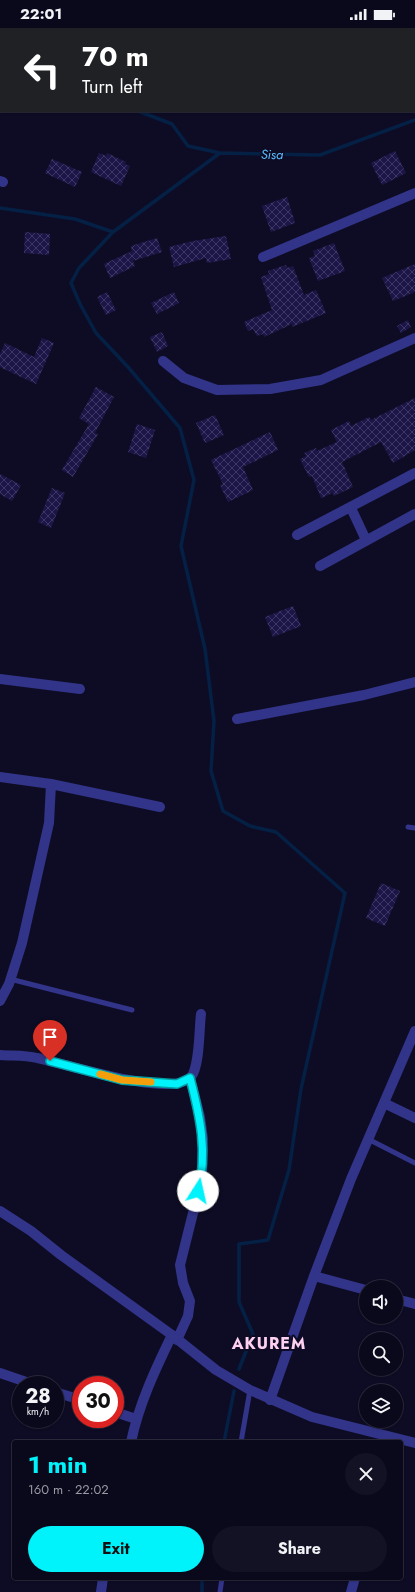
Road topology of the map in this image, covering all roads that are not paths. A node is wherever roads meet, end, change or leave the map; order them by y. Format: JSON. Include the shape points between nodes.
{"nodes":[{"id":1,"x":415,"y":192,"type":"edge"},
{"id":2,"x":263,"y":258,"type":"dead end"},
{"id":3,"x":415,"y":338,"type":"edge"},
{"id":4,"x":163,"y":361,"type":"dead end"},
{"id":5,"x":415,"y":473,"type":"edge"},
{"id":6,"x":352,"y":508,"type":"junction"},
{"id":7,"x":415,"y":514,"type":"edge"},
{"id":8,"x":297,"y":535,"type":"dead end"},
{"id":9,"x":366,"y":540,"type":"junction"},
{"id":10,"x":320,"y":566,"type":"dead end"},
{"id":11,"x":0,"y":679,"type":"edge"},
{"id":12,"x":415,"y":682,"type":"edge"},
{"id":13,"x":80,"y":689,"type":"dead end"},
{"id":14,"x":237,"y":719,"type":"dead end"},
{"id":15,"x":0,"y":777,"type":"edge"},
{"id":16,"x":51,"y":784,"type":"junction"},
{"id":17,"x":160,"y":807,"type":"dead end"},
{"id":18,"x":408,"y":827,"type":"dead end"},
{"id":19,"x":415,"y":828,"type":"edge"},
{"id":20,"x":10,"y":979,"type":"junction"},
{"id":21,"x":0,"y":1001,"type":"edge"},
{"id":22,"x":132,"y":1010,"type":"dead end"},
{"id":23,"x":201,"y":1014,"type":"dead end"},
{"id":24,"x":415,"y":1031,"type":"edge"},
{"id":25,"x":0,"y":1055,"type":"edge"},
{"id":26,"x":190,"y":1078,"type":"junction"},
{"id":27,"x":384,"y":1103,"type":"junction"},
{"id":28,"x":415,"y":1118,"type":"edge"},
{"id":29,"x":368,"y":1139,"type":"junction"},
{"id":30,"x":415,"y":1163,"type":"edge"},
{"id":31,"x":0,"y":1211,"type":"edge"},
{"id":32,"x":314,"y":1276,"type":"junction"},
{"id":33,"x":359,"y":1288,"type":"edge"},
{"id":34,"x":403,"y":1301,"type":"edge"},
{"id":35,"x":415,"y":1304,"type":"edge"},
{"id":36,"x":175,"y":1338,"type":"junction"},
{"id":37,"x":1,"y":1376,"type":"edge"},
{"id":38,"x":12,"y":1379,"type":"edge"},
{"id":39,"x":250,"y":1390,"type":"junction"},
{"id":40,"x":270,"y":1400,"type":"junction"},
{"id":41,"x":124,"y":1415,"type":"edge"},
{"id":42,"x":136,"y":1418,"type":"junction"},
{"id":43,"x":131,"y":1440,"type":"edge"},
{"id":44,"x":241,"y":1440,"type":"edge"},
{"id":45,"x":390,"y":1440,"type":"edge"},
{"id":46,"x":403,"y":1442,"type":"edge"},
{"id":47,"x":415,"y":1443,"type":"edge"},
{"id":48,"x":103,"y":1580,"type":"edge"},
{"id":49,"x":222,"y":1580,"type":"edge"},
{"id":50,"x":354,"y":1580,"type":"edge"},
{"id":51,"x":101,"y":1592,"type":"edge"},
{"id":52,"x":220,"y":1592,"type":"edge"},
{"id":53,"x":351,"y":1592,"type":"edge"}],
"edges":[{"from":1,"to":2,"type":"street"},
{"from":3,"to":4,"type":"street","via":[[320,380],[270,389],[217,390],[184,378]]},
{"from":5,"to":6,"type":"street"},
{"from":6,"to":8,"type":"street"},
{"from":6,"to":9,"type":"street"},
{"from":7,"to":9,"type":"street"},
{"from":9,"to":10,"type":"street"},
{"from":11,"to":13,"type":"street"},
{"from":12,"to":14,"type":"street","via":[[364,695]]},
{"from":15,"to":16,"type":"street"},
{"from":16,"to":17,"type":"street"},
{"from":16,"to":20,"type":"street","via":[[48,823],[22,943]]},
{"from":18,"to":19,"type":"lane"},
{"from":20,"to":21,"type":"street"},
{"from":20,"to":22,"type":"lane"},
{"from":23,"to":26,"type":"street","via":[[195,1068]]},
{"from":24,"to":27,"type":"street"},
{"from":25,"to":26,"type":"street","via":[[35,1057],[122,1080],[177,1084]]},
{"from":26,"to":36,"type":"street","via":[[203,1139],[202,1178],[180,1265],[190,1301],[188,1316]]},
{"from":27,"to":28,"type":"street"},
{"from":27,"to":29,"type":"street"},
{"from":29,"to":30,"type":"lane"},
{"from":29,"to":32,"type":"street"},
{"from":31,"to":36,"type":"street","via":[[31,1231]]},
{"from":32,"to":33,"type":"street"},
{"from":32,"to":40,"type":"street"},
{"from":34,"to":35,"type":"street"},
{"from":36,"to":39,"type":"street","via":[[216,1370]]},
{"from":36,"to":42,"type":"street","via":[[147,1388]]},
{"from":37,"to":38,"type":"street"},
{"from":39,"to":40,"type":"street"},
{"from":39,"to":44,"type":"lane"},
{"from":40,"to":45,"type":"street","via":[[312,1417]]},
{"from":41,"to":42,"type":"street"},
{"from":42,"to":43,"type":"street"},
{"from":46,"to":47,"type":"street"},
{"from":48,"to":51,"type":"street"},
{"from":49,"to":52,"type":"lane"},
{"from":50,"to":53,"type":"street"}]}
